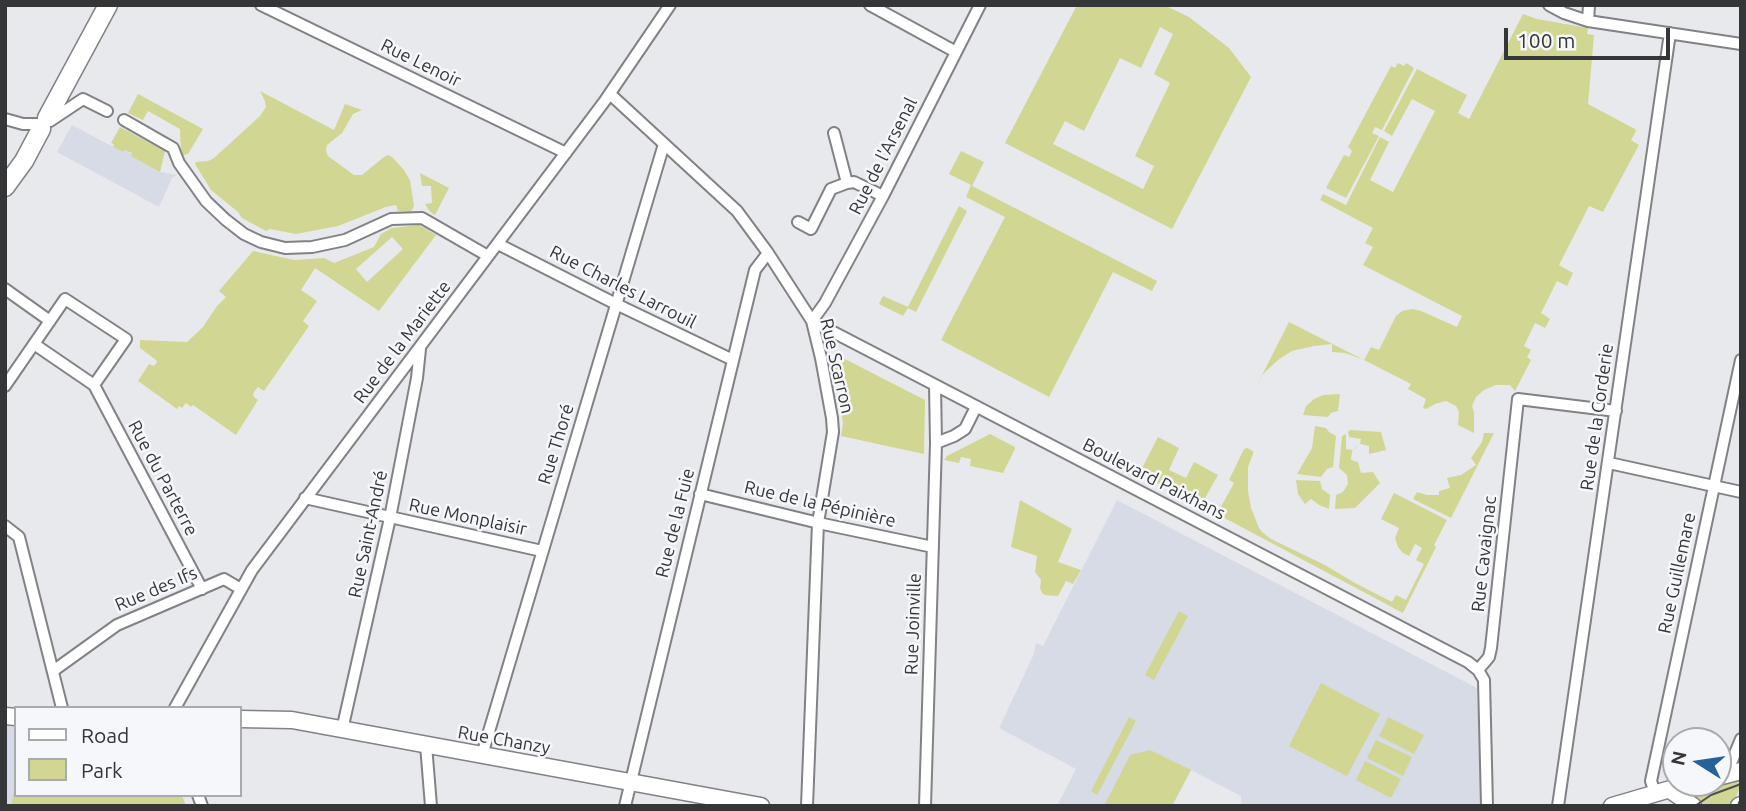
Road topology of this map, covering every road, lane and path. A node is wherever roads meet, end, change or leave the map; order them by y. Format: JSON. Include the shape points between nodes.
{"nodes":[{"id":1,"x":108,"y":5,"type":"edge"},
{"id":2,"x":261,"y":5,"type":"edge"},
{"id":3,"x":670,"y":5,"type":"edge"},
{"id":4,"x":870,"y":5,"type":"edge"},
{"id":5,"x":980,"y":5,"type":"edge"},
{"id":6,"x":1549,"y":5,"type":"edge"},
{"id":7,"x":1589,"y":5,"type":"edge"},
{"id":8,"x":1588,"y":21,"type":"junction"},
{"id":9,"x":1670,"y":33,"type":"junction"},
{"id":10,"x":1741,"y":44,"type":"edge"},
{"id":11,"x":956,"y":52,"type":"junction"},
{"id":12,"x":610,"y":94,"type":"junction"},
{"id":13,"x":107,"y":111,"type":"dead end"},
{"id":14,"x":5,"y":119,"type":"edge"},
{"id":15,"x":124,"y":120,"type":"dead end"},
{"id":16,"x":40,"y":124,"type":"junction"},
{"id":17,"x":834,"y":133,"type":"dead end"},
{"id":18,"x":664,"y":144,"type":"junction"},
{"id":19,"x":566,"y":153,"type":"junction"},
{"id":20,"x":847,"y":183,"type":"junction"},
{"id":21,"x":5,"y":187,"type":"edge"},
{"id":22,"x":883,"y":196,"type":"junction"},
{"id":23,"x":798,"y":222,"type":"dead end"},
{"id":24,"x":498,"y":244,"type":"junction"},
{"id":25,"x":768,"y":253,"type":"junction"},
{"id":26,"x":488,"y":256,"type":"junction"},
{"id":27,"x":5,"y":289,"type":"edge"},
{"id":28,"x":616,"y":304,"type":"junction"},
{"id":29,"x":50,"y":321,"type":"junction"},
{"id":30,"x":812,"y":321,"type":"junction"},
{"id":31,"x":34,"y":345,"type":"junction"},
{"id":32,"x":421,"y":345,"type":"junction"},
{"id":33,"x":733,"y":360,"type":"junction"},
{"id":34,"x":1741,"y":360,"type":"edge"},
{"id":35,"x":94,"y":385,"type":"junction"},
{"id":36,"x":935,"y":385,"type":"junction"},
{"id":37,"x":5,"y":386,"type":"edge"},
{"id":38,"x":976,"y":407,"type":"junction"},
{"id":39,"x":1616,"y":411,"type":"junction"},
{"id":40,"x":936,"y":443,"type":"junction"},
{"id":41,"x":1609,"y":463,"type":"junction"},
{"id":42,"x":1714,"y":486,"type":"junction"},
{"id":43,"x":1741,"y":492,"type":"edge"},
{"id":44,"x":700,"y":494,"type":"junction"},
{"id":45,"x":306,"y":498,"type":"junction"},
{"id":46,"x":390,"y":518,"type":"junction"},
{"id":47,"x":818,"y":523,"type":"junction"},
{"id":48,"x":7,"y":531,"type":"edge"},
{"id":49,"x":933,"y":547,"type":"junction"},
{"id":50,"x":542,"y":551,"type":"junction"},
{"id":51,"x":202,"y":589,"type":"junction"},
{"id":52,"x":241,"y":589,"type":"junction"},
{"id":53,"x":1478,"y":670,"type":"junction"},
{"id":54,"x":53,"y":671,"type":"junction"},
{"id":55,"x":62,"y":706,"type":"edge"},
{"id":56,"x":176,"y":706,"type":"edge"},
{"id":57,"x":242,"y":719,"type":"edge"},
{"id":58,"x":1663,"y":727,"type":"edge"},
{"id":59,"x":1662,"y":729,"type":"edge"},
{"id":60,"x":342,"y":730,"type":"junction"},
{"id":61,"x":1741,"y":739,"type":"edge"},
{"id":62,"x":426,"y":745,"type":"junction"},
{"id":63,"x":482,"y":755,"type":"junction"},
{"id":64,"x":1732,"y":763,"type":"edge"},
{"id":65,"x":629,"y":783,"type":"junction"},
{"id":66,"x":1662,"y":792,"type":"joint"},
{"id":67,"x":1673,"y":797,"type":"edge"},
{"id":68,"x":431,"y":806,"type":"edge"},
{"id":69,"x":625,"y":806,"type":"edge"},
{"id":70,"x":761,"y":806,"type":"edge"},
{"id":71,"x":807,"y":806,"type":"edge"},
{"id":72,"x":925,"y":806,"type":"edge"},
{"id":73,"x":1487,"y":806,"type":"edge"},
{"id":74,"x":1558,"y":806,"type":"edge"},
{"id":75,"x":1612,"y":806,"type":"edge"},
{"id":76,"x":1693,"y":806,"type":"edge"}],
"edges":[{"from":1,"to":16,"type":"main road"},
{"from":2,"to":19,"type":"street","name":"Rue Lenoir"},
{"from":3,"to":12,"type":"street","name":"Rue de la Mariette"},
{"from":4,"to":11,"type":"street"},
{"from":5,"to":11,"type":"street","name":"Rue de l'Arsenal"},
{"from":6,"to":8,"type":"street"},
{"from":7,"to":8,"type":"street"},
{"from":8,"to":9,"type":"street"},
{"from":9,"to":10,"type":"street"},
{"from":9,"to":39,"type":"street","name":"Rue de la Corderie"},
{"from":11,"to":22,"type":"street","name":"Rue de l'Arsenal"},
{"from":12,"to":18,"type":"street","name":"Rue Scarron"},
{"from":12,"to":19,"type":"street","name":"Rue de la Mariette"},
{"from":13,"to":16,"type":"street","via":[[83,99]]},
{"from":14,"to":16,"type":"street"},
{"from":15,"to":26,"type":"street","via":[[173,148],[206,201],[244,234],[261,242],[285,248],[312,247],[345,240],[391,219],[422,218]]},
{"from":16,"to":21,"type":"main road","via":[[24,161]]},
{"from":17,"to":20,"type":"street"},
{"from":18,"to":25,"type":"street","name":"Rue Scarron","via":[[737,211]]},
{"from":18,"to":28,"type":"street","name":"Rue Thoré"},
{"from":19,"to":24,"type":"street","name":"Rue de la Mariette"},
{"from":20,"to":22,"type":"street"},
{"from":20,"to":23,"type":"street","via":[[831,189],[811,229]]},
{"from":22,"to":30,"type":"street","name":"Rue de l'Arsenal"},
{"from":24,"to":26,"type":"street","name":"Rue de la Mariette"},
{"from":24,"to":28,"type":"street","name":"Rue Charles Larrouil"},
{"from":25,"to":30,"type":"street","name":"Rue Scarron"},
{"from":25,"to":33,"type":"street","name":"Rue de la Fuie","via":[[755,270]]},
{"from":26,"to":32,"type":"street","name":"Rue de la Mariette"},
{"from":27,"to":29,"type":"street"},
{"from":28,"to":33,"type":"street","name":"Rue Charles Larrouil"},
{"from":28,"to":50,"type":"street","name":"Rue Thoré"},
{"from":29,"to":31,"type":"street"},
{"from":29,"to":35,"type":"street","via":[[65,299],[126,339]]},
{"from":30,"to":36,"type":"street","name":"Boulevard Paixhans"},
{"from":30,"to":47,"type":"street","name":"Rue Scarron","via":[[833,432]]},
{"from":31,"to":35,"type":"street"},
{"from":31,"to":37,"type":"street"},
{"from":32,"to":45,"type":"street","name":"Rue de la Mariette"},
{"from":32,"to":46,"type":"street","name":"Rue Saint-André"},
{"from":33,"to":44,"type":"street","name":"Rue de la Fuie"},
{"from":34,"to":42,"type":"street","name":"Rue Guillemare"},
{"from":35,"to":51,"type":"street","name":"Rue du Parterre"},
{"from":36,"to":38,"type":"street","name":"Boulevard Paixhans"},
{"from":36,"to":40,"type":"street","name":"Rue Joinville"},
{"from":38,"to":40,"type":"street","via":[[965,429]]},
{"from":38,"to":53,"type":"street","name":"Boulevard Paixhans"},
{"from":39,"to":41,"type":"street","name":"Rue de la Corderie"},
{"from":39,"to":53,"type":"street","name":"Rue Cavaignac","via":[[1518,399],[1491,648]]},
{"from":40,"to":49,"type":"street","name":"Rue Joinville"},
{"from":41,"to":42,"type":"street"},
{"from":41,"to":74,"type":"street","name":"Rue de la Corderie"},
{"from":42,"to":43,"type":"street"},
{"from":42,"to":58,"type":"street","name":"Rue Guillemare"},
{"from":44,"to":47,"type":"street","name":"Rue de la Pépinière"},
{"from":44,"to":65,"type":"street","name":"Rue de la Fuie"},
{"from":45,"to":46,"type":"street","name":"Rue Monplaisir"},
{"from":45,"to":52,"type":"street","name":"Rue de la Mariette"},
{"from":46,"to":50,"type":"street","name":"Rue Monplaisir"},
{"from":46,"to":60,"type":"street","name":"Rue Saint-André"},
{"from":47,"to":49,"type":"street","name":"Rue de la Pépinière"},
{"from":47,"to":71,"type":"street","name":"Rue Scarron"},
{"from":48,"to":54,"type":"street","via":[[19,537]]},
{"from":49,"to":72,"type":"street","name":"Rue Joinville"},
{"from":50,"to":63,"type":"street","name":"Rue Thoré"},
{"from":51,"to":52,"type":"street","name":"Rue des Ifs","via":[[224,579]]},
{"from":51,"to":54,"type":"street","name":"Rue des Ifs","via":[[117,625]]},
{"from":52,"to":56,"type":"street","name":"Rue de la Mariette"},
{"from":53,"to":73,"type":"street","via":[[1484,680]]},
{"from":54,"to":55,"type":"street"},
{"from":57,"to":60,"type":"main road","name":"Rue Chanzy","via":[[292,720]]},
{"from":59,"to":66,"type":"street","name":"Rue Guillemare","via":[[1651,781]]},
{"from":60,"to":62,"type":"main road","name":"Rue Chanzy"},
{"from":61,"to":64,"type":"street"},
{"from":62,"to":63,"type":"main road","name":"Rue Chanzy"},
{"from":62,"to":68,"type":"street"},
{"from":63,"to":65,"type":"main road","name":"Rue Chanzy"},
{"from":65,"to":69,"type":"street","name":"Rue de la Fuie"},
{"from":65,"to":70,"type":"main road","name":"Rue Chanzy"},
{"from":66,"to":75,"type":"main road"},
{"from":67,"to":76,"type":"main road"}]}
